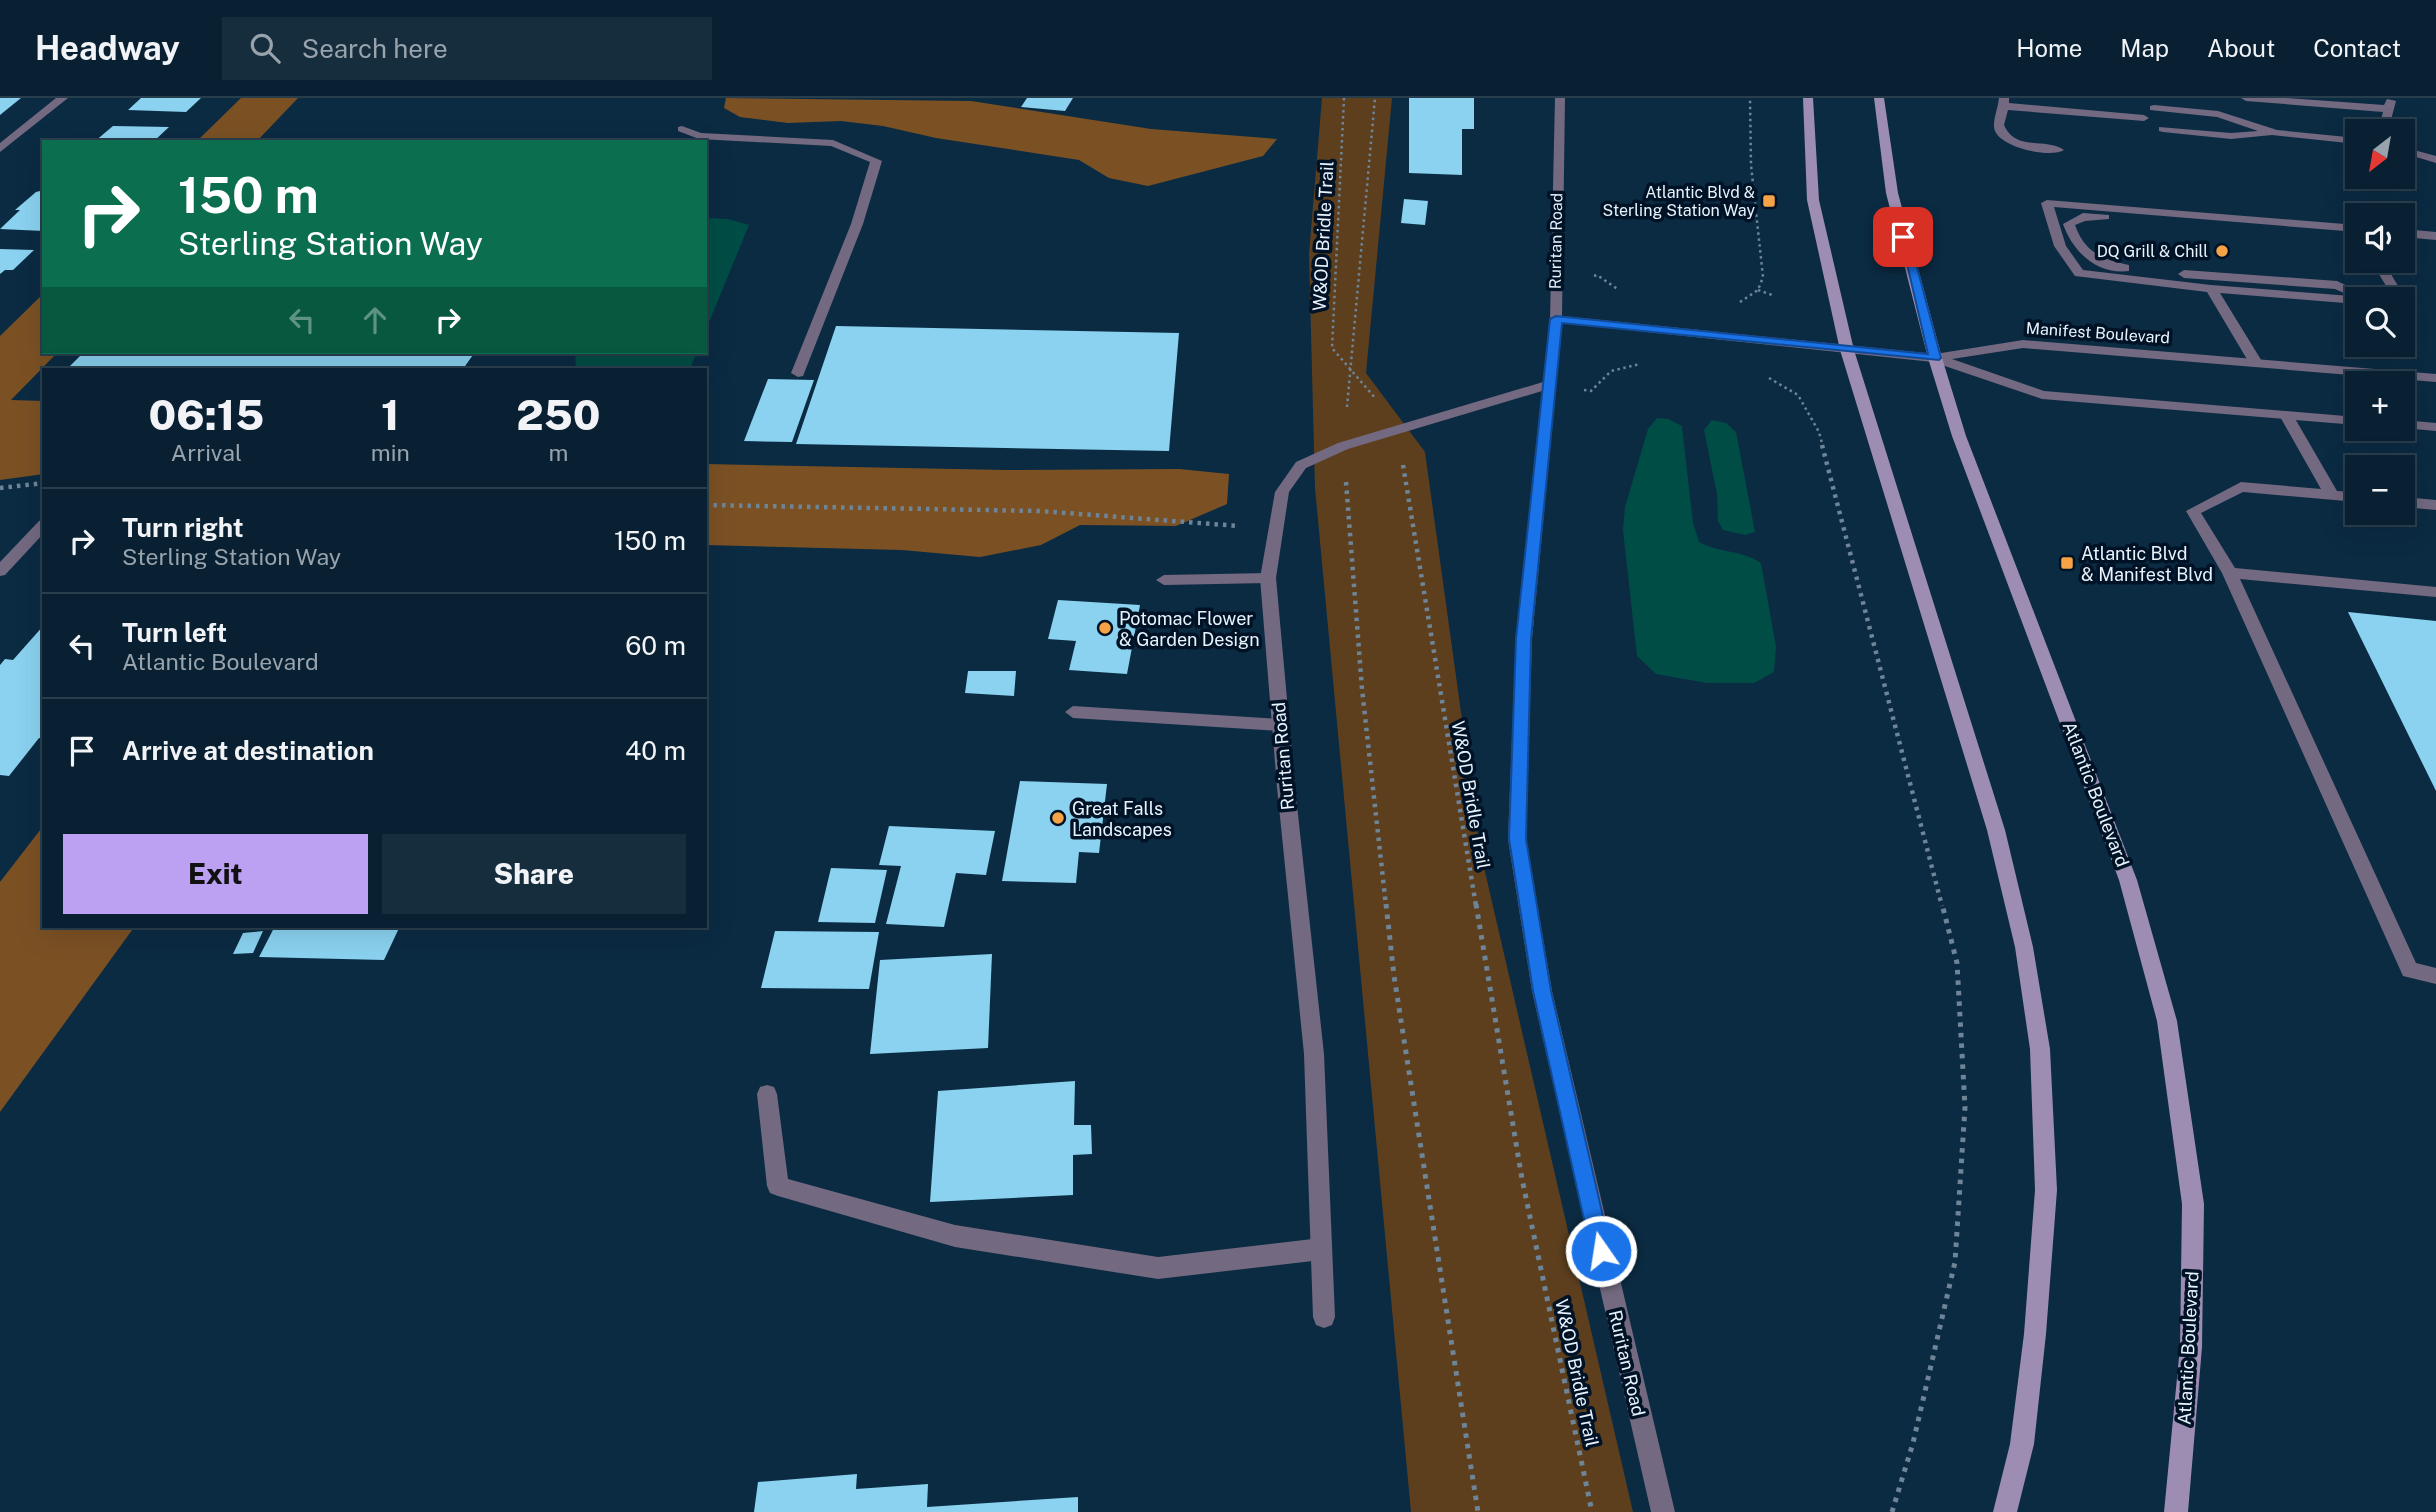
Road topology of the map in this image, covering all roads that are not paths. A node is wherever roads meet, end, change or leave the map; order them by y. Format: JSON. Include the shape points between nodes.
{"nodes":[{"id":1,"x":63,"y":98,"type":"edge"},
{"id":2,"x":1560,"y":98,"type":"edge"},
{"id":3,"x":1808,"y":98,"type":"edge"},
{"id":4,"x":1878,"y":98,"type":"edge"},
{"id":5,"x":2246,"y":98,"type":"edge"},
{"id":6,"x":2004,"y":102,"type":"edge"},
{"id":7,"x":2390,"y":104,"type":"edge"},
{"id":8,"x":2082,"y":112,"type":"junction"},
{"id":9,"x":2152,"y":118,"type":"junction"},
{"id":10,"x":682,"y":129,"type":"dead end"},
{"id":11,"x":2276,"y":133,"type":"junction"},
{"id":12,"x":2345,"y":140,"type":"edge"},
{"id":13,"x":0,"y":149,"type":"edge"},
{"id":14,"x":2058,"y":150,"type":"dead end"},
{"id":15,"x":2415,"y":154,"type":"edge"},
{"id":16,"x":2436,"y":160,"type":"edge"},
{"id":17,"x":2313,"y":225,"type":"junction"},
{"id":18,"x":2345,"y":228,"type":"edge"},
{"id":19,"x":2415,"y":234,"type":"edge"},
{"id":20,"x":2436,"y":236,"type":"edge"},
{"id":21,"x":2345,"y":288,"type":"edge"},
{"id":22,"x":2211,"y":289,"type":"junction"},
{"id":23,"x":2345,"y":299,"type":"edge"},
{"id":24,"x":1556,"y":319,"type":"junction"},
{"id":25,"x":1847,"y":350,"type":"junction"},
{"id":26,"x":1935,"y":358,"type":"junction"},
{"id":27,"x":2256,"y":363,"type":"junction"},
{"id":28,"x":798,"y":373,"type":"dead end"},
{"id":29,"x":2436,"y":378,"type":"edge"},
{"id":30,"x":1551,"y":384,"type":"junction"},
{"id":31,"x":2286,"y":415,"type":"junction"},
{"id":32,"x":2345,"y":420,"type":"edge"},
{"id":33,"x":2415,"y":425,"type":"edge"},
{"id":34,"x":2436,"y":427,"type":"edge"},
{"id":35,"x":2332,"y":495,"type":"junction"},
{"id":36,"x":2345,"y":496,"type":"edge"},
{"id":37,"x":2415,"y":503,"type":"edge"},
{"id":38,"x":2436,"y":505,"type":"edge"},
{"id":39,"x":42,"y":526,"type":"edge"},
{"id":40,"x":0,"y":571,"type":"edge"},
{"id":41,"x":2230,"y":573,"type":"junction"},
{"id":42,"x":1268,"y":578,"type":"junction"},
{"id":43,"x":1164,"y":580,"type":"dead end"},
{"id":44,"x":2436,"y":592,"type":"edge"},
{"id":45,"x":1073,"y":712,"type":"dead end"},
{"id":46,"x":1280,"y":725,"type":"junction"},
{"id":47,"x":2436,"y":976,"type":"edge"},
{"id":48,"x":767,"y":1094,"type":"dead end"},
{"id":49,"x":1321,"y":1249,"type":"junction"},
{"id":50,"x":1324,"y":1317,"type":"dead end"},
{"id":51,"x":1663,"y":1512,"type":"edge"},
{"id":52,"x":2005,"y":1512,"type":"edge"},
{"id":53,"x":2176,"y":1512,"type":"edge"}],
"edges":[{"from":1,"to":13,"type":"street"},
{"from":2,"to":24,"type":"street","name":"Ruritan Road"},
{"from":3,"to":25,"type":"main road","via":[[1813,200]]},
{"from":4,"to":26,"type":"main road","name":"Atlantic Boulevard","via":[[1892,193]]},
{"from":5,"to":7,"type":"street"},
{"from":6,"to":8,"type":"street"},
{"from":6,"to":14,"type":"street","via":[[1999,125],[2009,141]]},
{"from":8,"to":9,"type":"street"},
{"from":8,"to":9,"type":"street","via":[[2121,105]]},
{"from":9,"to":11,"type":"street","via":[[2231,136]]},
{"from":9,"to":11,"type":"street","via":[[2218,114]]},
{"from":10,"to":28,"type":"street","via":[[699,136],[833,143],[876,161],[848,249]]},
{"from":11,"to":12,"type":"street"},
{"from":15,"to":16,"type":"street"},
{"from":17,"to":18,"type":"street"},
{"from":17,"to":21,"type":"street","via":[[2297,232],[2112,216],[2069,224],[2074,242],[2091,259],[2111,266]]},
{"from":17,"to":22,"type":"street","via":[[2046,203],[2060,246],[2079,273]]},
{"from":19,"to":20,"type":"street"},
{"from":22,"to":23,"type":"street"},
{"from":22,"to":27,"type":"street"},
{"from":24,"to":25,"type":"street"},
{"from":24,"to":30,"type":"street","name":"Ruritan Road"},
{"from":25,"to":26,"type":"street"},
{"from":25,"to":52,"type":"main road","via":[[1996,830],[2024,947],[2040,1049],[2046,1190],[2022,1444]]},
{"from":26,"to":27,"type":"street","name":"Manifest Boulevard","via":[[2023,344]]},
{"from":26,"to":31,"type":"street","via":[[2042,395]]},
{"from":26,"to":53,"type":"main road","name":"Atlantic Boulevard","via":[[1959,436],[2128,880],[2167,1021],[2193,1204],[2191,1347]]},
{"from":27,"to":29,"type":"street","name":"Manifest Boulevard"},
{"from":30,"to":42,"type":"street","name":"Ruritan Road","via":[[1343,446],[1301,465],[1282,492]]},
{"from":30,"to":51,"type":"street","name":"Ruritan Road","via":[[1524,639],[1517,839],[1542,991]]},
{"from":31,"to":32,"type":"street"},
{"from":31,"to":35,"type":"street"},
{"from":33,"to":34,"type":"street"},
{"from":35,"to":36,"type":"street"},
{"from":35,"to":41,"type":"street","via":[[2241,486],[2193,511]]},
{"from":37,"to":38,"type":"street"},
{"from":39,"to":40,"type":"street"},
{"from":41,"to":44,"type":"street"},
{"from":41,"to":47,"type":"street","via":[[2410,970]]},
{"from":42,"to":43,"type":"street"},
{"from":42,"to":46,"type":"street","name":"Ruritan Road"},
{"from":45,"to":46,"type":"street"},
{"from":46,"to":49,"type":"street","name":"Ruritan Road","via":[[1314,1054]]},
{"from":48,"to":49,"type":"street","via":[[778,1186],[942,1232],[1158,1268]]},
{"from":49,"to":50,"type":"street","name":"Ruritan Road"}]}
